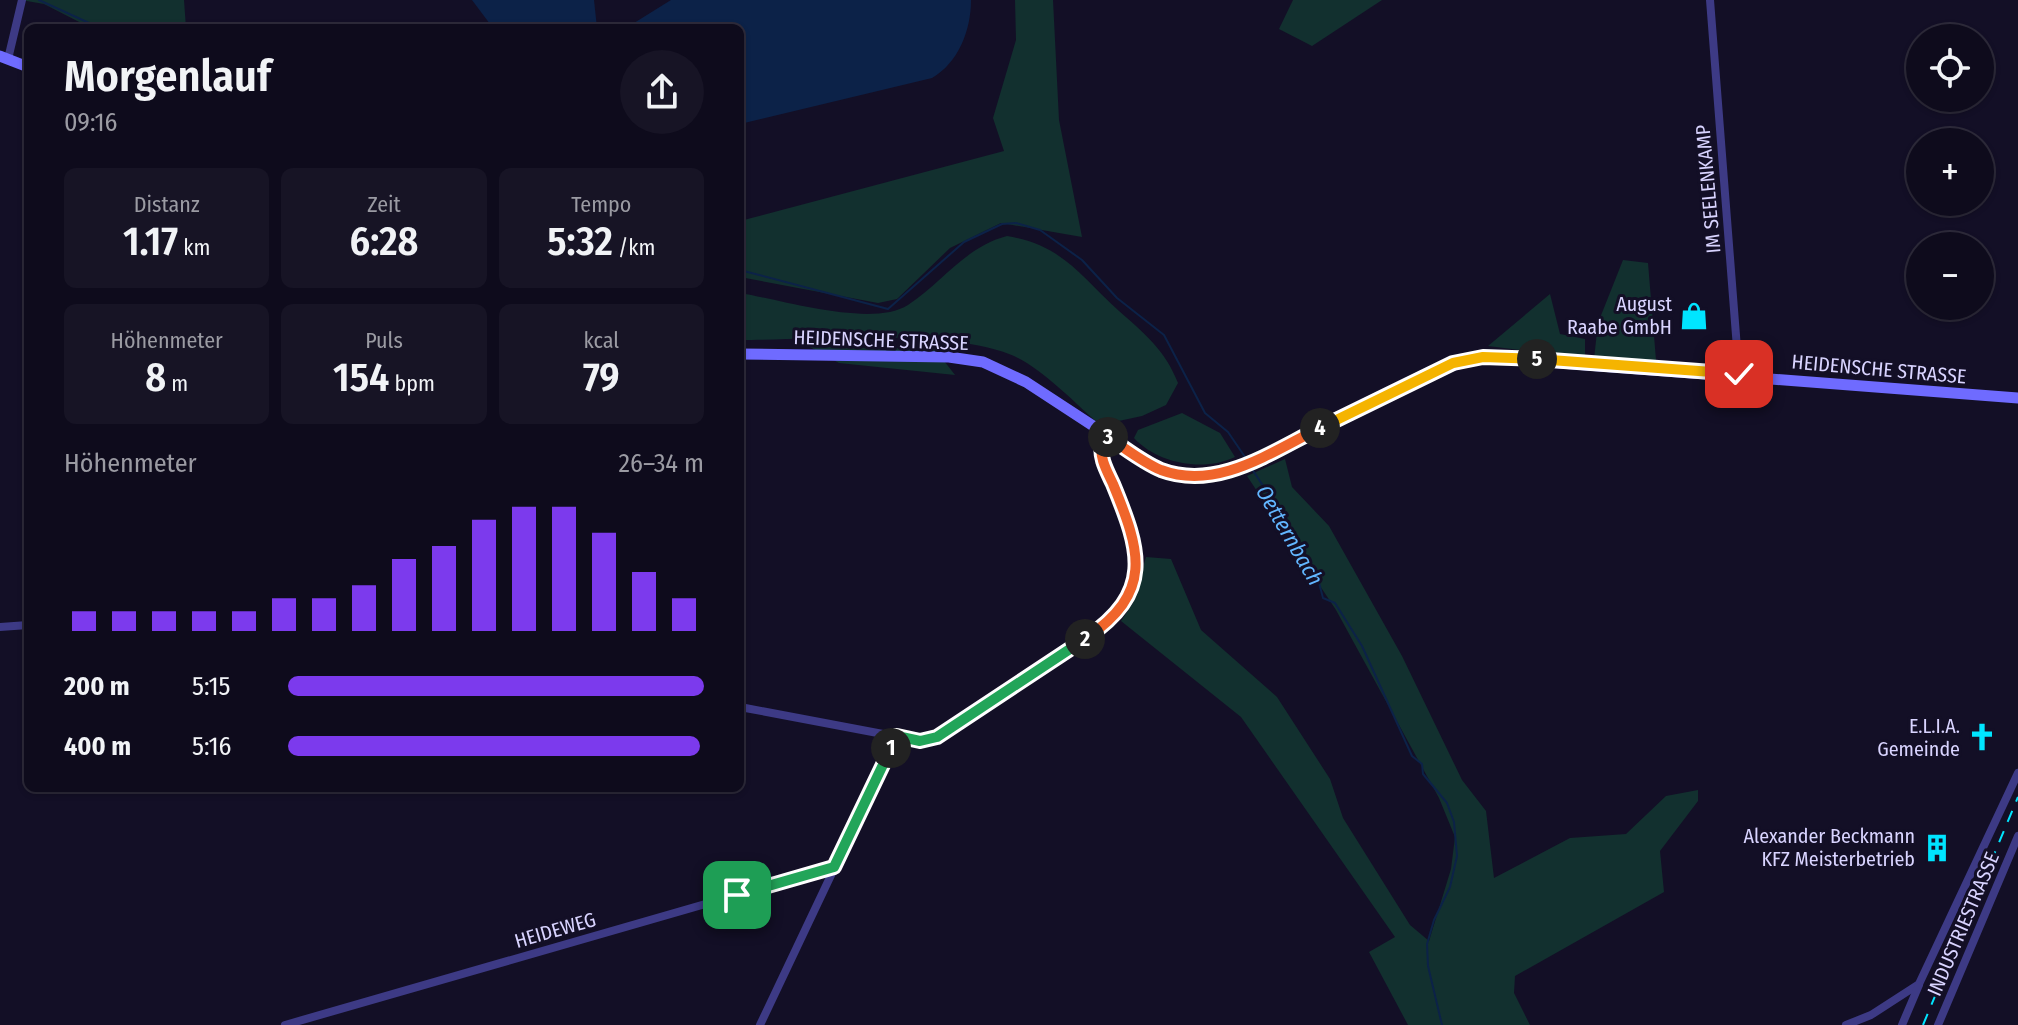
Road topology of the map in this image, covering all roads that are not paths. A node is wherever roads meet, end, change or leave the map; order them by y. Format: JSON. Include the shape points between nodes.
{"nodes":[{"id":1,"x":1710,"y":0,"type":"edge"},
{"id":2,"x":22,"y":1,"type":"edge"},
{"id":3,"x":4,"y":57,"type":"edge"},
{"id":4,"x":24,"y":65,"type":"edge"},
{"id":5,"x":744,"y":354,"type":"edge"},
{"id":6,"x":1739,"y":374,"type":"junction"},
{"id":7,"x":2018,"y":398,"type":"edge"},
{"id":8,"x":1107,"y":436,"type":"junction"},
{"id":9,"x":24,"y":625,"type":"edge"},
{"id":10,"x":0,"y":627,"type":"edge"},
{"id":11,"x":744,"y":708,"type":"edge"},
{"id":12,"x":897,"y":736,"type":"junction"},
{"id":13,"x":2018,"y":773,"type":"edge"},
{"id":14,"x":2018,"y":836,"type":"edge"},
{"id":15,"x":834,"y":867,"type":"junction"},
{"id":16,"x":1919,"y":984,"type":"junction"},
{"id":17,"x":285,"y":1025,"type":"edge"},
{"id":18,"x":760,"y":1025,"type":"edge"},
{"id":19,"x":1846,"y":1025,"type":"edge"},
{"id":20,"x":1902,"y":1025,"type":"edge"},
{"id":21,"x":1938,"y":1025,"type":"edge"}],
"edges":[{"from":1,"to":6,"type":"street","name":"IM SEELENKAMP"},
{"from":2,"to":3,"type":"street"},
{"from":3,"to":4,"type":"main road"},
{"from":5,"to":8,"type":"main road","name":"HEIDENSCHE STRASSE","via":[[983,362],[1026,382]]},
{"from":6,"to":7,"type":"main road","name":"HEIDENSCHE STRASSE"},
{"from":6,"to":8,"type":"main road","name":"HEIDENSCHE STRASSE","via":[[1503,356],[1467,360],[1216,475],[1159,469]]},
{"from":8,"to":12,"type":"street","via":[[1103,461],[1133,533],[1137,566],[1134,586],[1122,607],[1104,626],[937,737],[920,741]]},
{"from":9,"to":10,"type":"street"},
{"from":11,"to":12,"type":"street"},
{"from":12,"to":15,"type":"street"},
{"from":13,"to":16,"type":"street"},
{"from":14,"to":21,"type":"street","name":"INDUSTRIESTRASSE"},
{"from":15,"to":17,"type":"street","name":"HEIDEWEG"},
{"from":15,"to":18,"type":"street"},
{"from":16,"to":19,"type":"street"},
{"from":16,"to":20,"type":"street"}]}
